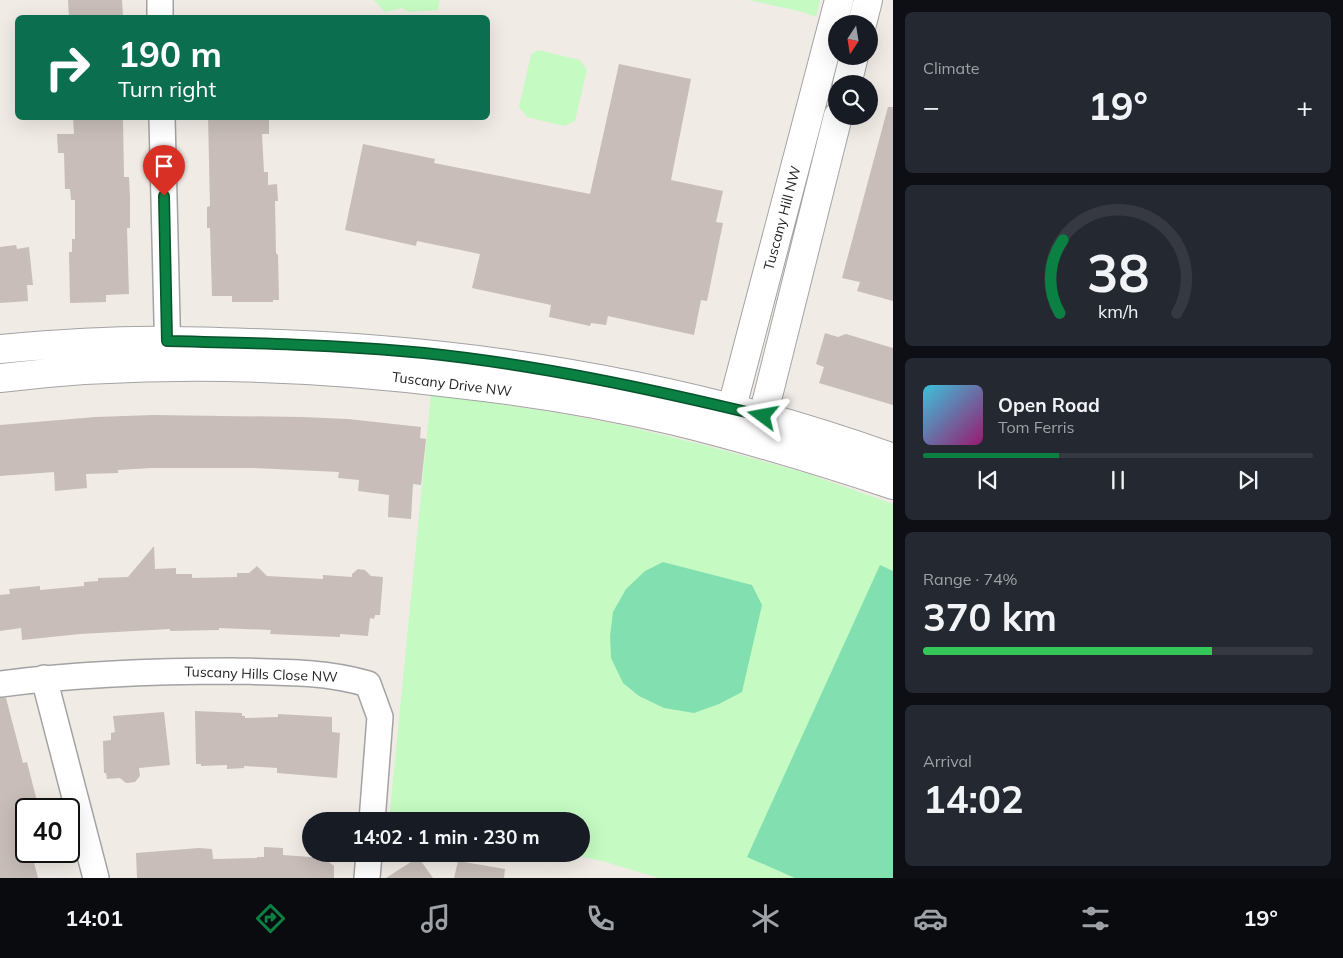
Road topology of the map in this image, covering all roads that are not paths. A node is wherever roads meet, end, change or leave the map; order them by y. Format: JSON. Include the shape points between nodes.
{"nodes":[{"id":1,"x":160,"y":0,"type":"edge"},
{"id":2,"x":839,"y":0,"type":"edge"},
{"id":3,"x":868,"y":0,"type":"edge"},
{"id":4,"x":160,"y":15,"type":"edge"},
{"id":5,"x":864,"y":15,"type":"edge"},
{"id":6,"x":162,"y":120,"type":"edge"},
{"id":7,"x":836,"y":125,"type":"edge"},
{"id":8,"x":0,"y":349,"type":"edge"},
{"id":9,"x":168,"y":354,"type":"junction"},
{"id":10,"x":0,"y":378,"type":"edge"},
{"id":11,"x":732,"y":408,"type":"junction"},
{"id":12,"x":763,"y":416,"type":"junction"},
{"id":13,"x":725,"y":435,"type":"junction"},
{"id":14,"x":756,"y":444,"type":"junction"},
{"id":15,"x":893,"y":458,"type":"edge"},
{"id":16,"x":893,"y":485,"type":"edge"},
{"id":17,"x":44,"y":678,"type":"junction"},
{"id":18,"x":0,"y":684,"type":"edge"},
{"id":19,"x":373,"y":812,"type":"edge"},
{"id":20,"x":368,"y":862,"type":"edge"},
{"id":21,"x":96,"y":878,"type":"edge"},
{"id":22,"x":367,"y":878,"type":"edge"}],
"edges":[{"from":1,"to":4,"type":"street"},
{"from":2,"to":11,"type":"street","name":"Tuscany Hill NW"},
{"from":3,"to":5,"type":"street"},
{"from":6,"to":9,"type":"street"},
{"from":7,"to":12,"type":"street","name":"Tuscany Hill NW"},
{"from":8,"to":9,"type":"street","name":"Tuscany Drive NW","via":[[105,342]]},
{"from":9,"to":10,"type":"street","name":"Tuscany Drive NW","via":[[86,370]]},
{"from":9,"to":11,"type":"street","name":"Tuscany Drive NW","via":[[296,344],[435,355],[558,372]]},
{"from":9,"to":13,"type":"street","name":"Tuscany Drive NW","via":[[251,368],[418,378],[504,389],[589,403]]},
{"from":11,"to":12,"type":"street","name":"Tuscany Drive NW"},
{"from":11,"to":13,"type":"street","name":"Tuscany Hill NW"},
{"from":12,"to":14,"type":"street","name":"Tuscany Hill NW"},
{"from":12,"to":15,"type":"street","name":"Tuscany Drive NW"},
{"from":13,"to":14,"type":"street","name":"Tuscany Drive NW"},
{"from":14,"to":16,"type":"street","name":"Tuscany Drive NW"},
{"from":17,"to":18,"type":"street","name":"Tuscany Hills Close NW"},
{"from":17,"to":19,"type":"street","name":"Tuscany Hills Close NW","via":[[162,671],[277,672],[345,677],[368,684],[380,717]]},
{"from":17,"to":21,"type":"street"},
{"from":20,"to":22,"type":"street"}]}
